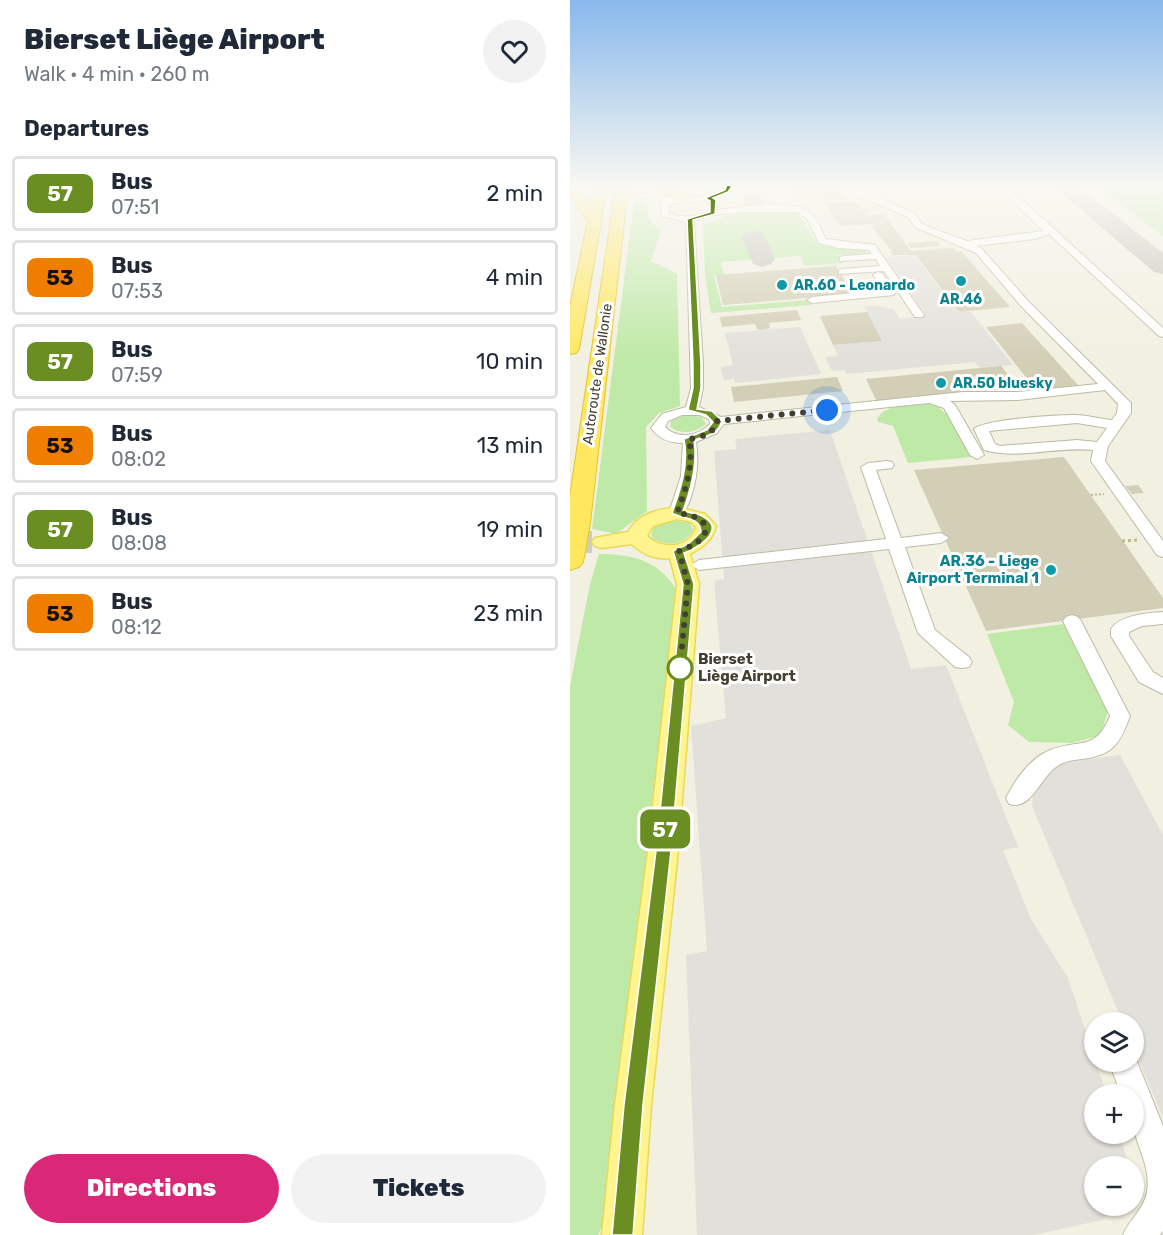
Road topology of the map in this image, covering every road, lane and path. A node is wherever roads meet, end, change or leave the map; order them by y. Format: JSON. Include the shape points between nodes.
{"nodes":[{"id":1,"x":589,"y":244,"type":"edge"},
{"id":2,"x":620,"y":244,"type":"edge"},
{"id":3,"x":691,"y":244,"type":"edge"},
{"id":4,"x":833,"y":244,"type":"edge"},
{"id":5,"x":966,"y":244,"type":"joint"},
{"id":6,"x":969,"y":244,"type":"edge"},
{"id":7,"x":1064,"y":244,"type":"edge"},
{"id":8,"x":878,"y":256,"type":"junction"},
{"id":9,"x":843,"y":259,"type":"dead end"},
{"id":10,"x":886,"y":268,"type":"junction"},
{"id":11,"x":874,"y":269,"type":"junction"},
{"id":12,"x":842,"y":272,"type":"dead end"},
{"id":13,"x":812,"y":300,"type":"dead end"},
{"id":14,"x":919,"y":315,"type":"dead end"},
{"id":15,"x":1163,"y":334,"type":"edge"},
{"id":16,"x":570,"y":349,"type":"edge"},
{"id":17,"x":1109,"y":386,"type":"junction"},
{"id":18,"x":933,"y":400,"type":"junction"},
{"id":19,"x":692,"y":410,"type":"junction"},
{"id":20,"x":717,"y":421,"type":"junction"},
{"id":21,"x":1116,"y":424,"type":"junction"},
{"id":22,"x":689,"y":439,"type":"junction"},
{"id":23,"x":1101,"y":447,"type":"junction"},
{"id":24,"x":977,"y":455,"type":"dead end"},
{"id":25,"x":887,"y":465,"type":"dead end"},
{"id":26,"x":677,"y":513,"type":"junction"},
{"id":27,"x":637,"y":537,"type":"junction"},
{"id":28,"x":940,"y":538,"type":"dead end"},
{"id":29,"x":602,"y":542,"type":"tunnel mouth"},
{"id":30,"x":895,"y":543,"type":"junction"},
{"id":31,"x":679,"y":551,"type":"junction"},
{"id":32,"x":1163,"y":552,"type":"edge"},
{"id":33,"x":570,"y":562,"type":"edge"},
{"id":34,"x":699,"y":565,"type":"dead end"},
{"id":35,"x":1163,"y":618,"type":"edge"},
{"id":36,"x":1072,"y":621,"type":"dead end"},
{"id":37,"x":962,"y":662,"type":"dead end"},
{"id":38,"x":1163,"y":687,"type":"edge"},
{"id":39,"x":1017,"y":798,"type":"dead end"},
{"id":40,"x":1126,"y":1072,"type":"edge"},
{"id":41,"x":1163,"y":1191,"type":"edge"},
{"id":42,"x":622,"y":1235,"type":"edge"},
{"id":43,"x":1139,"y":1235,"type":"edge"}],
"edges":[{"from":1,"to":16,"type":"highway","name":"Autoroute de Wallonie"},
{"from":2,"to":33,"type":"highway","name":"Autoroute de Wallonie"},
{"from":3,"to":19,"type":"street","via":[[697,364]]},
{"from":4,"to":8,"type":"street","via":[[868,245]]},
{"from":5,"to":6,"type":"street"},
{"from":5,"to":17,"type":"street","via":[[979,251],[1025,304]]},
{"from":7,"to":15,"type":"street"},
{"from":8,"to":9,"type":"street"},
{"from":8,"to":10,"type":"street"},
{"from":10,"to":11,"type":"street"},
{"from":10,"to":14,"type":"street"},
{"from":11,"to":12,"type":"street"},
{"from":11,"to":13,"type":"street","via":[[890,293]]},
{"from":17,"to":18,"type":"street","via":[[1001,403],[971,405]]},
{"from":17,"to":21,"type":"street","via":[[1125,403],[1124,413]]},
{"from":18,"to":20,"type":"street"},
{"from":18,"to":24,"type":"street","via":[[949,405]]},
{"from":19,"to":20,"type":"street","via":[[709,413]]},
{"from":19,"to":22,"type":"street","via":[[663,418],[658,428],[668,436]]},
{"from":20,"to":22,"type":"street","via":[[715,429]]},
{"from":21,"to":23,"type":"street"},
{"from":21,"to":23,"type":"street","via":[[1077,419],[981,429],[989,447],[1000,450],[1054,444]]},
{"from":22,"to":26,"type":"street","via":[[686,488]]},
{"from":23,"to":32,"type":"street","via":[[1098,460],[1109,479]]},
{"from":25,"to":30,"type":"street","via":[[868,467]]},
{"from":26,"to":27,"type":"main road","via":[[644,523]]},
{"from":26,"to":31,"type":"main road","via":[[700,518],[706,525],[702,540]]},
{"from":27,"to":29,"type":"main road"},
{"from":27,"to":31,"type":"main road","via":[[650,550]]},
{"from":28,"to":30,"type":"street"},
{"from":30,"to":34,"type":"street"},
{"from":30,"to":37,"type":"street","via":[[927,633]]},
{"from":31,"to":42,"type":"main road","via":[[688,584]]},
{"from":35,"to":38,"type":"street","via":[[1127,624],[1120,629],[1120,636],[1146,677]]},
{"from":36,"to":39,"type":"street","via":[[1120,716],[1114,736],[1101,747],[1055,758],[1036,771]]},
{"from":40,"to":41,"type":"street","via":[[1161,1159]]},
{"from":41,"to":43,"type":"street","via":[[1152,1219]]}]}
